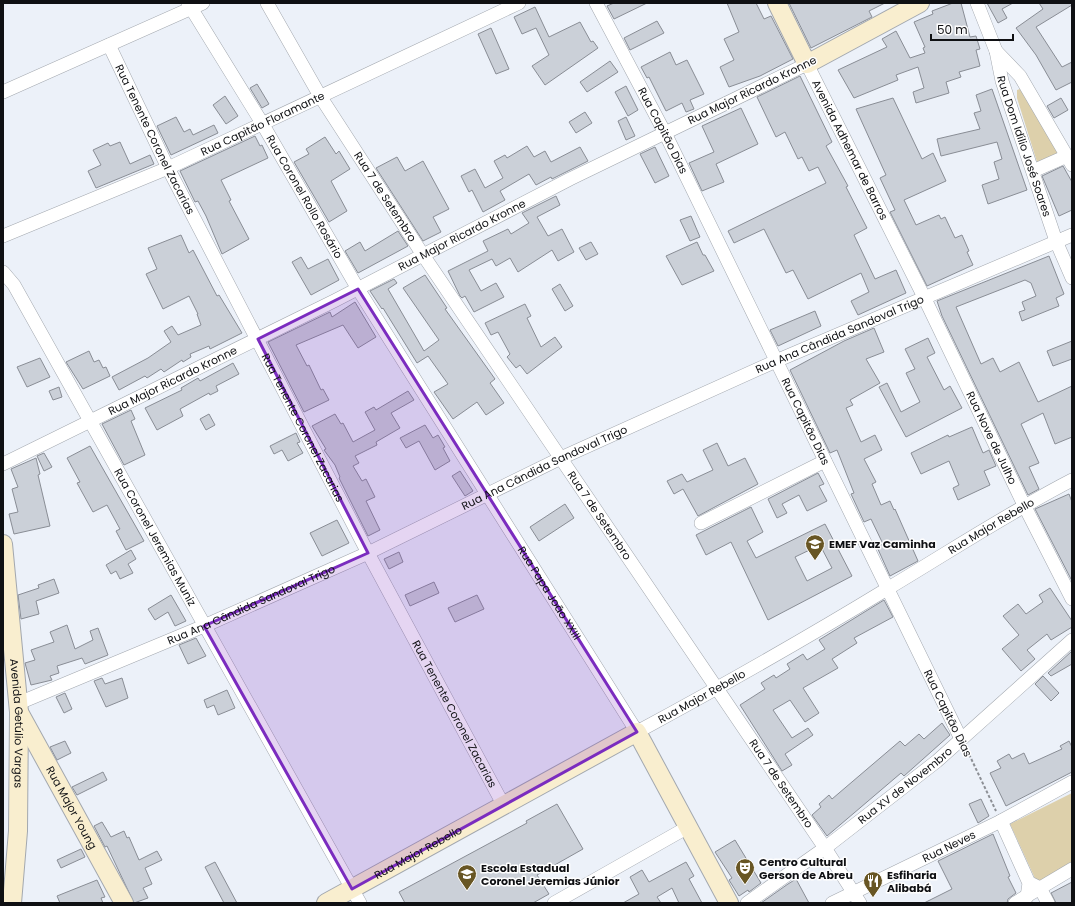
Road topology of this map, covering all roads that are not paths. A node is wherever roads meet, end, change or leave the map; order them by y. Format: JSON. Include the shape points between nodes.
{"nodes":[{"id":1,"x":203,"y":3,"type":"edge"},
{"id":2,"x":267,"y":3,"type":"edge"},
{"id":3,"x":519,"y":3,"type":"edge"},
{"id":4,"x":596,"y":3,"type":"edge"},
{"id":5,"x":777,"y":3,"type":"edge"},
{"id":6,"x":920,"y":3,"type":"edge"},
{"id":7,"x":977,"y":3,"type":"edge"},
{"id":8,"x":189,"y":6,"type":"edge"},
{"id":9,"x":108,"y":45,"type":"junction"},
{"id":10,"x":996,"y":51,"type":"junction"},
{"id":11,"x":807,"y":64,"type":"junction"},
{"id":12,"x":3,"y":92,"type":"edge"},
{"id":13,"x":320,"y":96,"type":"junction"},
{"id":14,"x":262,"y":123,"type":"junction"},
{"id":15,"x":665,"y":133,"type":"junction"},
{"id":16,"x":1069,"y":160,"type":"edge"},
{"id":17,"x":168,"y":168,"type":"junction"},
{"id":18,"x":1033,"y":171,"type":"junction"},
{"id":19,"x":3,"y":236,"type":"edge"},
{"id":20,"x":1072,"y":236,"type":"edge"},
{"id":21,"x":1056,"y":242,"type":"junction"},
{"id":22,"x":423,"y":255,"type":"junction"},
{"id":23,"x":3,"y":272,"type":"edge"},
{"id":24,"x":1072,"y":278,"type":"edge"},
{"id":25,"x":358,"y":289,"type":"junction"},
{"id":26,"x":924,"y":297,"type":"junction"},
{"id":27,"x":258,"y":339,"type":"junction"},
{"id":28,"x":776,"y":361,"type":"junction"},
{"id":29,"x":90,"y":422,"type":"junction"},
{"id":30,"x":561,"y":458,"type":"junction"},
{"id":31,"x":825,"y":461,"type":"junction"},
{"id":32,"x":3,"y":464,"type":"edge"},
{"id":33,"x":1072,"y":480,"type":"edge"},
{"id":34,"x":487,"y":495,"type":"junction"},
{"id":35,"x":1024,"y":505,"type":"junction"},
{"id":36,"x":701,"y":523,"type":"dead end"},
{"id":37,"x":3,"y":544,"type":"edge"},
{"id":38,"x":368,"y":553,"type":"junction"},
{"id":39,"x":887,"y":589,"type":"junction"},
{"id":40,"x":1072,"y":599,"type":"edge"},
{"id":41,"x":204,"y":626,"type":"junction"},
{"id":42,"x":1072,"y":640,"type":"edge"},
{"id":43,"x":717,"y":689,"type":"junction"},
{"id":44,"x":19,"y":708,"type":"junction"},
{"id":45,"x":638,"y":732,"type":"junction"},
{"id":46,"x":961,"y":739,"type":"junction"},
{"id":47,"x":1072,"y":782,"type":"edge"},
{"id":48,"x":504,"y":806,"type":"junction"},
{"id":49,"x":1000,"y":821,"type":"junction"},
{"id":50,"x":688,"y":827,"type":"junction"},
{"id":51,"x":825,"y":848,"type":"junction"},
{"id":52,"x":1072,"y":869,"type":"edge"},
{"id":53,"x":1034,"y":885,"type":"junction"},
{"id":54,"x":356,"y":896,"type":"edge"},
{"id":55,"x":856,"y":898,"type":"edge"},
{"id":56,"x":1028,"y":900,"type":"edge"},
{"id":57,"x":557,"y":902,"type":"edge"},
{"id":58,"x":12,"y":903,"type":"edge"},
{"id":59,"x":124,"y":903,"type":"edge"},
{"id":60,"x":326,"y":903,"type":"edge"},
{"id":61,"x":729,"y":903,"type":"edge"},
{"id":62,"x":747,"y":903,"type":"edge"},
{"id":63,"x":832,"y":903,"type":"edge"},
{"id":64,"x":1015,"y":903,"type":"edge"},
{"id":65,"x":1048,"y":903,"type":"edge"}],
"edges":[{"from":1,"to":8,"type":"street"},
{"from":2,"to":13,"type":"street","name":"Rua 7 de Setembro"},
{"from":3,"to":13,"type":"street","name":"Rua Capitão Floramante"},
{"from":4,"to":15,"type":"street","name":"Rua Capitão Dias"},
{"from":5,"to":11,"type":"street","name":"Avenida Adhemar de Barros"},
{"from":6,"to":11,"type":"street","name":"Rua Major Ricardo Kronne"},
{"from":7,"to":10,"type":"street","name":"Rua Dom Idílio José Soares"},
{"from":8,"to":9,"type":"street"},
{"from":8,"to":14,"type":"street","name":"Rua Coronel Rollo Rosário"},
{"from":9,"to":12,"type":"street"},
{"from":9,"to":17,"type":"street","name":"Rua Tenente Coronel Zacarias"},
{"from":10,"to":16,"type":"street","name":"Rua Dom Idílio José Soares","via":[[1020,76]]},
{"from":10,"to":18,"type":"street","name":"Rua Dom Idílio José Soares","via":[[1002,81]]},
{"from":11,"to":15,"type":"street","name":"Rua Major Ricardo Kronne"},
{"from":11,"to":26,"type":"street","name":"Avenida Adhemar de Barros"},
{"from":13,"to":14,"type":"street","name":"Rua Capitão Floramante"},
{"from":13,"to":22,"type":"street","name":"Rua 7 de Setembro"},
{"from":14,"to":17,"type":"street","name":"Rua Capitão Floramante"},
{"from":14,"to":25,"type":"street","name":"Rua Coronel Rollo Rosário"},
{"from":15,"to":22,"type":"street","name":"Rua Major Ricardo Kronne"},
{"from":15,"to":28,"type":"street","name":"Rua Capitão Dias"},
{"from":16,"to":18,"type":"street"},
{"from":17,"to":19,"type":"street","name":"Rua Capitão Floramante"},
{"from":17,"to":27,"type":"street","name":"Rua Tenente Coronel Zacarias"},
{"from":18,"to":21,"type":"street","name":"Rua Dom Idílio José Soares"},
{"from":20,"to":21,"type":"street","name":"Rua Ana Cândida Sandoval Trigo"},
{"from":21,"to":24,"type":"street","name":"Rua Dom Idílio José Soares"},
{"from":21,"to":26,"type":"street","name":"Rua Ana Cândida Sandoval Trigo"},
{"from":22,"to":25,"type":"street","name":"Rua Major Ricardo Kronne"},
{"from":22,"to":30,"type":"street","name":"Rua 7 de Setembro"},
{"from":23,"to":29,"type":"street","name":"Rua Coronel Jeremias Muniz","via":[[14,285]]},
{"from":25,"to":27,"type":"street","name":"Rua Major Ricardo Kronne"},
{"from":25,"to":34,"type":"street","name":"Rua Papa João XXIII"},
{"from":26,"to":28,"type":"street","name":"Rua Ana Cândida Sandoval Trigo"},
{"from":26,"to":35,"type":"street","name":"Rua Nove de Julho"},
{"from":27,"to":29,"type":"street","name":"Rua Major Ricardo Kronne"},
{"from":27,"to":38,"type":"street","name":"Rua Tenente Coronel Zacarias"},
{"from":28,"to":30,"type":"street","name":"Rua Ana Cândida Sandoval Trigo"},
{"from":28,"to":31,"type":"street","name":"Rua Capitão Dias"},
{"from":29,"to":32,"type":"street","name":"Rua Major Ricardo Kronne"},
{"from":29,"to":41,"type":"street","name":"Rua Coronel Jeremias Muniz"},
{"from":30,"to":34,"type":"street","name":"Rua Ana Cândida Sandoval Trigo"},
{"from":30,"to":43,"type":"street","name":"Rua 7 de Setembro"},
{"from":31,"to":36,"type":"street"},
{"from":31,"to":39,"type":"street","name":"Rua Capitão Dias"},
{"from":33,"to":35,"type":"street","name":"Rua Major Rebello"},
{"from":34,"to":38,"type":"street","name":"Rua Ana Cândida Sandoval Trigo"},
{"from":34,"to":45,"type":"street","name":"Rua Papa João XXIII"},
{"from":35,"to":39,"type":"street","name":"Rua Major Rebello"},
{"from":35,"to":40,"type":"street","name":"Rua Nove de Julho"},
{"from":37,"to":44,"type":"street","name":"Avenida Getúlio Vargas"},
{"from":38,"to":41,"type":"street","name":"Rua Ana Cândida Sandoval Trigo"},
{"from":38,"to":48,"type":"street","name":"Rua Tenente Coronel Zacarias"},
{"from":39,"to":43,"type":"street","name":"Rua Major Rebello"},
{"from":39,"to":46,"type":"street","name":"Rua Capitão Dias"},
{"from":41,"to":44,"type":"street","name":"Rua Ana Cândida Sandoval Trigo"},
{"from":41,"to":54,"type":"street","name":"Rua Coronel Jeremias Muniz"},
{"from":42,"to":46,"type":"street","name":"Rua XV de Novembro"},
{"from":43,"to":45,"type":"street","name":"Rua Major Rebello"},
{"from":43,"to":51,"type":"street","name":"Rua 7 de Setembro"},
{"from":44,"to":58,"type":"street","name":"Avenida Getúlio Vargas","via":[[18,831]]},
{"from":44,"to":59,"type":"street","name":"Rua Major Young"},
{"from":45,"to":48,"type":"street","name":"Rua Major Rebello"},
{"from":45,"to":50,"type":"street","name":"Rua Papa João XXIII"},
{"from":46,"to":51,"type":"street","name":"Rua XV de Novembro","via":[[937,761]]},
{"from":47,"to":49,"type":"street","name":"Rua Neves"},
{"from":48,"to":54,"type":"street","name":"Rua Major Rebello"},
{"from":49,"to":53,"type":"street"},
{"from":49,"to":55,"type":"street","name":"Rua Neves"},
{"from":50,"to":57,"type":"street"},
{"from":50,"to":61,"type":"street","name":"Rua Papa João XXIII"},
{"from":51,"to":55,"type":"street","name":"Rua 7 de Setembro"},
{"from":51,"to":62,"type":"street","name":"Rua XV de Novembro"},
{"from":52,"to":53,"type":"street"},
{"from":53,"to":56,"type":"street"},
{"from":53,"to":65,"type":"street"},
{"from":54,"to":60,"type":"street","name":"Rua Major Rebello"},
{"from":55,"to":63,"type":"street","name":"Rua Neves"},
{"from":56,"to":64,"type":"street"}]}
